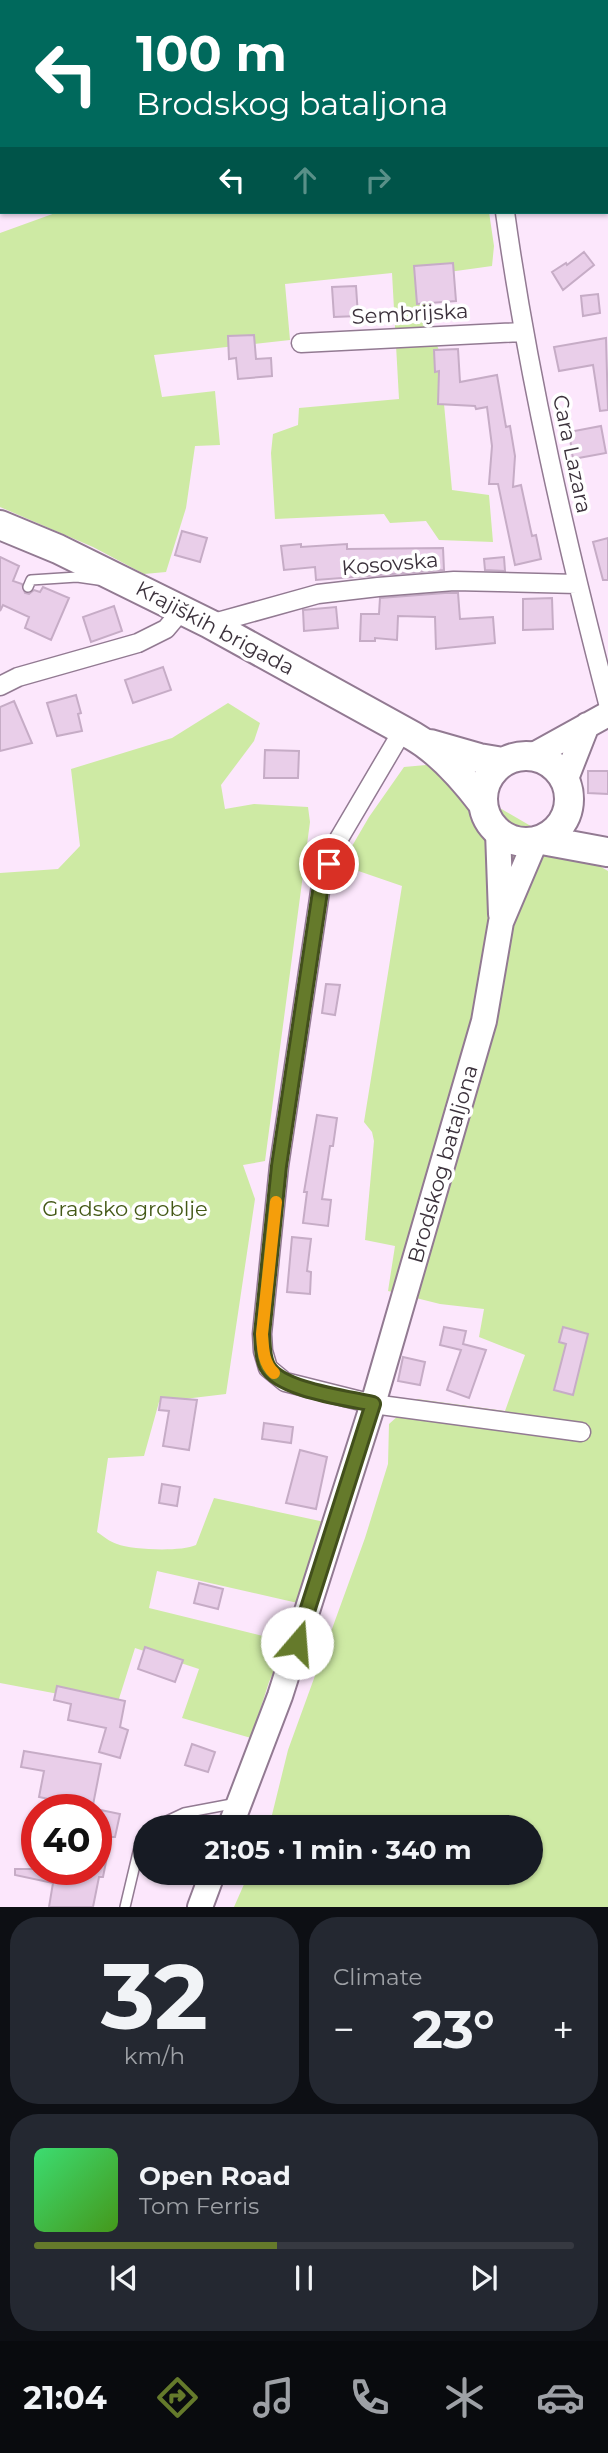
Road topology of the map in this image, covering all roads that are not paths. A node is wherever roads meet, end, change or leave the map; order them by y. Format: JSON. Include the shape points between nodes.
{"nodes":[{"id":1,"x":505,"y":214,"type":"edge"},
{"id":2,"x":522,"y":332,"type":"junction"},
{"id":3,"x":301,"y":343,"type":"dead end"},
{"id":4,"x":0,"y":525,"type":"edge"},
{"id":5,"x":128,"y":582,"type":"junction"},
{"id":6,"x":577,"y":584,"type":"junction"},
{"id":7,"x":28,"y":587,"type":"dead end"},
{"id":8,"x":182,"y":610,"type":"junction"},
{"id":9,"x":210,"y":624,"type":"junction"},
{"id":10,"x":0,"y":686,"type":"edge"},
{"id":11,"x":608,"y":703,"type":"edge"},
{"id":12,"x":597,"y":720,"type":"edge"},
{"id":13,"x":414,"y":736,"type":"junction"},
{"id":14,"x":532,"y":756,"type":"junction"},
{"id":15,"x":503,"y":762,"type":"junction"},
{"id":16,"x":567,"y":793,"type":"junction"},
{"id":17,"x":483,"y":804,"type":"junction"},
{"id":18,"x":498,"y":832,"type":"junction"},
{"id":19,"x":539,"y":841,"type":"junction"},
{"id":20,"x":608,"y":853,"type":"edge"},
{"id":21,"x":501,"y":922,"type":"junction"},
{"id":22,"x":373,"y":1404,"type":"junction"},
{"id":23,"x":581,"y":1432,"type":"dead end"},
{"id":24,"x":239,"y":1803,"type":"junction"},
{"id":25,"x":180,"y":1815,"type":"edge"},
{"id":26,"x":234,"y":1815,"type":"edge"},
{"id":27,"x":133,"y":1873,"type":"edge"},
{"id":28,"x":208,"y":1885,"type":"edge"},
{"id":29,"x":125,"y":1907,"type":"edge"},
{"id":30,"x":200,"y":1907,"type":"edge"}],
"edges":[{"from":1,"to":2,"type":"street","name":"Cara Lazara"},
{"from":2,"to":3,"type":"street","name":"Sembrijska"},
{"from":2,"to":6,"type":"street","name":"Cara Lazara"},
{"from":4,"to":5,"type":"main road","name":"Krajiških brigada"},
{"from":5,"to":7,"type":"lane","via":[[58,577],[31,580]]},
{"from":5,"to":8,"type":"main road","name":"Krajiških brigada"},
{"from":6,"to":9,"type":"street","name":"Kosovska","via":[[454,581],[378,587],[318,594]]},
{"from":6,"to":11,"type":"street","name":"Cara Lazara"},
{"from":8,"to":9,"type":"main road","name":"Krajiških brigada"},
{"from":8,"to":10,"type":"street","via":[[166,629],[138,643]]},
{"from":9,"to":13,"type":"main road","name":"Krajiških brigada"},
{"from":12,"to":14,"type":"street"},
{"from":12,"to":16,"type":"street"},
{"from":13,"to":15,"type":"main road","name":"Krajiških brigada"},
{"from":13,"to":17,"type":"main road","name":"Krajiških brigada","via":[[467,782]]},
{"from":13,"to":22,"type":"street","via":[[337,842],[321,885],[279,1166],[262,1334],[268,1368],[285,1382]]},
{"from":14,"to":15,"type":"main road"},
{"from":14,"to":16,"type":"main road","via":[[559,771]]},
{"from":15,"to":17,"type":"main road","via":[[488,780]]},
{"from":16,"to":19,"type":"main road","via":[[560,826]]},
{"from":16,"to":20,"type":"main road"},
{"from":17,"to":18,"type":"main road"},
{"from":18,"to":19,"type":"main road","via":[[522,842]]},
{"from":18,"to":21,"type":"street","name":"Brodskog bataljona"},
{"from":19,"to":20,"type":"main road"},
{"from":19,"to":21,"type":"street","name":"Brodskog bataljona"},
{"from":21,"to":22,"type":"street","name":"Brodskog bataljona","via":[[484,1021]]},
{"from":22,"to":23,"type":"street"},
{"from":22,"to":24,"type":"street","name":"Brodskog bataljona","via":[[280,1696]]},
{"from":24,"to":25,"type":"lane"},
{"from":24,"to":26,"type":"street","name":"Brodskog bataljona"},
{"from":27,"to":29,"type":"lane"},
{"from":28,"to":30,"type":"street"}]}
